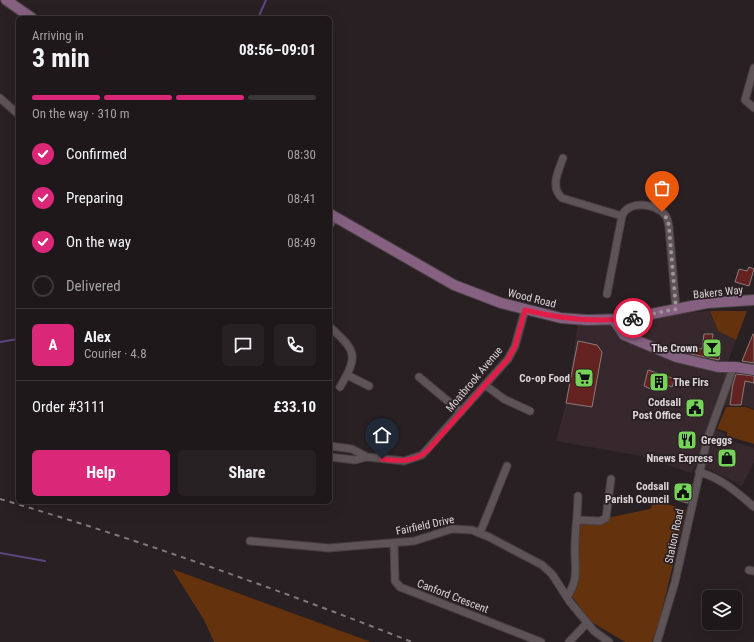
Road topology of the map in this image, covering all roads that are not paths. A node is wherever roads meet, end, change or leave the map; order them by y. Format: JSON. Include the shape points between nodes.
{"nodes":[{"id":1,"x":6,"y":0,"type":"edge"},
{"id":2,"x":29,"y":16,"type":"edge"},
{"id":3,"x":754,"y":68,"type":"edge"},
{"id":4,"x":0,"y":98,"type":"edge"},
{"id":5,"x":754,"y":108,"type":"edge"},
{"id":6,"x":16,"y":112,"type":"edge"},
{"id":7,"x":563,"y":158,"type":"dead end"},
{"id":8,"x":622,"y":216,"type":"junction"},
{"id":9,"x":332,"y":219,"type":"edge"},
{"id":10,"x":607,"y":294,"type":"dead end"},
{"id":11,"x":754,"y":300,"type":"edge"},
{"id":12,"x":676,"y":309,"type":"junction"},
{"id":13,"x":525,"y":310,"type":"junction"},
{"id":14,"x":614,"y":320,"type":"junction"},
{"id":15,"x":332,"y":329,"type":"edge"},
{"id":16,"x":735,"y":367,"type":"junction"},
{"id":17,"x":754,"y":370,"type":"edge"},
{"id":18,"x":347,"y":375,"type":"junction"},
{"id":19,"x":419,"y":377,"type":"dead end"},
{"id":20,"x":486,"y":385,"type":"junction"},
{"id":21,"x":369,"y":386,"type":"dead end"},
{"id":22,"x":340,"y":387,"type":"dead end"},
{"id":23,"x":530,"y":411,"type":"dead end"},
{"id":24,"x":461,"y":412,"type":"junction"},
{"id":25,"x":332,"y":446,"type":"edge"},
{"id":26,"x":332,"y":457,"type":"edge"},
{"id":27,"x":367,"y":457,"type":"junction"},
{"id":28,"x":507,"y":466,"type":"dead end"},
{"id":29,"x":699,"y":472,"type":"junction"},
{"id":30,"x":611,"y":479,"type":"dead end"},
{"id":31,"x":578,"y":496,"type":"dead end"},
{"id":32,"x":754,"y":507,"type":"edge"},
{"id":33,"x":577,"y":520,"type":"junction"},
{"id":34,"x":480,"y":533,"type":"junction"},
{"id":35,"x":250,"y":540,"type":"dead end"},
{"id":36,"x":394,"y":543,"type":"junction"},
{"id":37,"x":567,"y":597,"type":"junction"},
{"id":38,"x":587,"y":623,"type":"junction"},
{"id":39,"x":541,"y":642,"type":"edge"},
{"id":40,"x":569,"y":642,"type":"edge"},
{"id":41,"x":609,"y":642,"type":"edge"},
{"id":42,"x":658,"y":642,"type":"edge"}],
"edges":[{"from":1,"to":2,"type":"street"},
{"from":3,"to":5,"type":"street","via":[[745,100]]},
{"from":4,"to":6,"type":"street"},
{"from":7,"to":8,"type":"street","via":[[556,181],[558,194],[568,201]]},
{"from":8,"to":10,"type":"street"},
{"from":8,"to":12,"type":"street","via":[[627,209],[636,205],[656,209],[665,215],[669,227]]},
{"from":9,"to":13,"type":"street","name":"Wood Road","via":[[454,285]]},
{"from":11,"to":12,"type":"street","name":"Bakers Way","via":[[723,301]]},
{"from":12,"to":14,"type":"street","name":"Bakers Way"},
{"from":13,"to":14,"type":"street","name":"Wood Road","via":[[575,319]]},
{"from":13,"to":20,"type":"street","name":"Moatbrook Avenue","via":[[511,354]]},
{"from":14,"to":16,"type":"street","via":[[624,335],[676,357],[718,367]]},
{"from":15,"to":18,"type":"street","via":[[352,349]]},
{"from":16,"to":17,"type":"street"},
{"from":16,"to":29,"type":"street","name":"Station Road","via":[[707,440]]},
{"from":18,"to":21,"type":"street"},
{"from":18,"to":22,"type":"street"},
{"from":19,"to":24,"type":"street"},
{"from":20,"to":23,"type":"street","via":[[504,400]]},
{"from":20,"to":24,"type":"street","name":"Moatbrook Avenue"},
{"from":24,"to":27,"type":"street","name":"Moatbrook Avenue","via":[[428,450],[417,458],[404,461]]},
{"from":25,"to":27,"type":"street","via":[[352,449]]},
{"from":26,"to":27,"type":"street","name":"Moatbrook Avenue","via":[[355,460]]},
{"from":28,"to":34,"type":"street"},
{"from":29,"to":32,"type":"street","via":[[717,479]]},
{"from":29,"to":42,"type":"street","name":"Station Road","via":[[675,582]]},
{"from":30,"to":33,"type":"street","via":[[606,518],[600,521]]},
{"from":31,"to":33,"type":"street"},
{"from":33,"to":37,"type":"street","via":[[577,574]]},
{"from":34,"to":36,"type":"street","name":"Fairfield Drive","via":[[452,529],[425,538]]},
{"from":34,"to":37,"type":"street","name":"Fairfield Drive","via":[[542,565],[552,574]]},
{"from":35,"to":36,"type":"street","name":"Fairfield Drive","via":[[329,548]]},
{"from":36,"to":39,"type":"street","name":"Canford Crescent","via":[[394,580],[400,587]]},
{"from":37,"to":38,"type":"street","name":"Fairfield Drive"},
{"from":38,"to":40,"type":"street"},
{"from":38,"to":41,"type":"street","name":"Fairfield Drive"}]}
